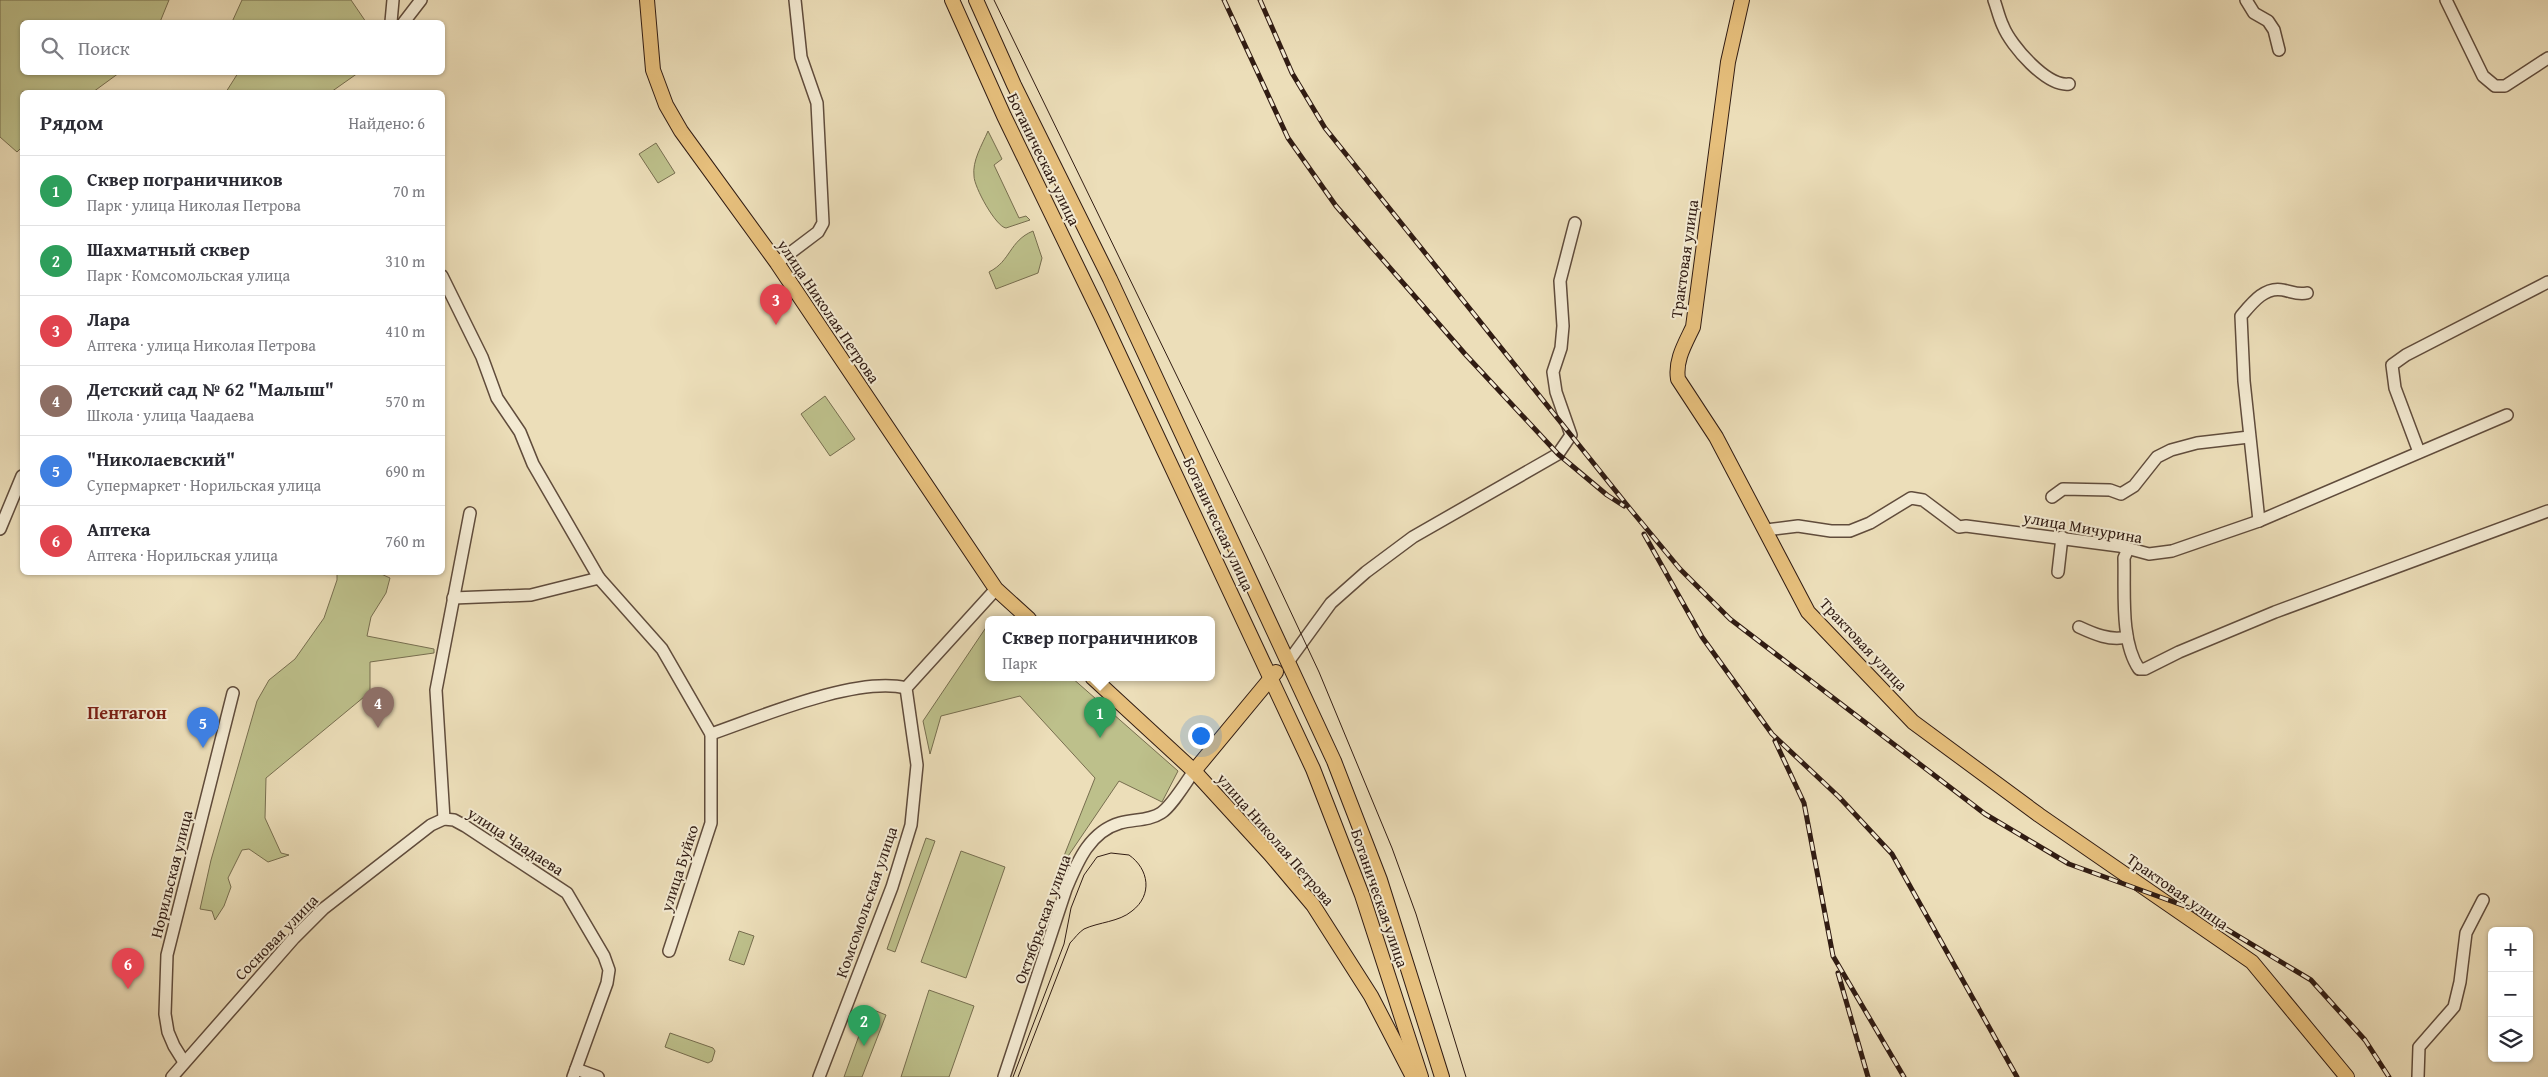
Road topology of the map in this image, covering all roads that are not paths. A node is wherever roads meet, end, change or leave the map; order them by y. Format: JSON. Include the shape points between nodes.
{"nodes":[{"id":1,"x":393,"y":0,"type":"edge"},
{"id":2,"x":421,"y":0,"type":"edge"},
{"id":3,"x":647,"y":0,"type":"edge"},
{"id":4,"x":795,"y":0,"type":"edge"},
{"id":5,"x":952,"y":0,"type":"edge"},
{"id":6,"x":976,"y":0,"type":"edge"},
{"id":7,"x":1742,"y":0,"type":"edge"},
{"id":8,"x":1994,"y":0,"type":"edge"},
{"id":9,"x":2246,"y":0,"type":"edge"},
{"id":10,"x":2446,"y":0,"type":"edge"},
{"id":11,"x":391,"y":20,"type":"edge"},
{"id":12,"x":406,"y":20,"type":"edge"},
{"id":13,"x":2279,"y":50,"type":"dead end"},
{"id":14,"x":2548,"y":58,"type":"edge"},
{"id":15,"x":2069,"y":84,"type":"dead end"},
{"id":16,"x":1575,"y":223,"type":"dead end"},
{"id":17,"x":777,"y":264,"type":"junction"},
{"id":18,"x":445,"y":282,"type":"edge"},
{"id":19,"x":2548,"y":282,"type":"edge"},
{"id":20,"x":2307,"y":293,"type":"dead end"},
{"id":21,"x":2507,"y":416,"type":"dead end"},
{"id":22,"x":2249,"y":437,"type":"junction"},
{"id":23,"x":2419,"y":452,"type":"junction"},
{"id":24,"x":20,"y":485,"type":"edge"},
{"id":25,"x":2052,"y":497,"type":"dead end"},
{"id":26,"x":2548,"y":511,"type":"edge"},
{"id":27,"x":470,"y":514,"type":"dead end"},
{"id":28,"x":2259,"y":521,"type":"junction"},
{"id":29,"x":0,"y":529,"type":"edge"},
{"id":30,"x":1766,"y":530,"type":"junction"},
{"id":31,"x":2062,"y":537,"type":"junction"},
{"id":32,"x":2128,"y":549,"type":"junction"},
{"id":33,"x":2058,"y":572,"type":"dead end"},
{"id":34,"x":599,"y":578,"type":"junction"},
{"id":35,"x":996,"y":589,"type":"junction"},
{"id":36,"x":453,"y":598,"type":"junction"},
{"id":37,"x":1026,"y":616,"type":"edge"},
{"id":38,"x":2079,"y":627,"type":"dead end"},
{"id":39,"x":2127,"y":637,"type":"junction"},
{"id":40,"x":1288,"y":662,"type":"junction"},
{"id":41,"x":1271,"y":677,"type":"junction"},
{"id":42,"x":1096,"y":681,"type":"edge"},
{"id":43,"x":906,"y":688,"type":"junction"},
{"id":44,"x":233,"y":693,"type":"dead end"},
{"id":45,"x":711,"y":734,"type":"junction"},
{"id":46,"x":1194,"y":771,"type":"junction"},
{"id":47,"x":444,"y":819,"type":"junction"},
{"id":48,"x":2483,"y":900,"type":"dead end"},
{"id":49,"x":669,"y":950,"type":"dead end"},
{"id":50,"x":184,"y":1062,"type":"junction"},
{"id":51,"x":574,"y":1073,"type":"edge"},
{"id":52,"x":1441,"y":1074,"type":"edge"},
{"id":53,"x":172,"y":1077,"type":"edge"},
{"id":54,"x":598,"y":1077,"type":"edge"},
{"id":55,"x":819,"y":1077,"type":"edge"},
{"id":56,"x":1004,"y":1077,"type":"edge"},
{"id":57,"x":1413,"y":1077,"type":"edge"},
{"id":58,"x":1421,"y":1077,"type":"edge"},
{"id":59,"x":2347,"y":1077,"type":"edge"},
{"id":60,"x":2418,"y":1077,"type":"edge"}],
"edges":[{"from":1,"to":11,"type":"street"},
{"from":2,"to":12,"type":"street"},
{"from":3,"to":17,"type":"main road","name":"улица Николая Петрова","via":[[653,70],[660,92],[682,131]]},
{"from":4,"to":17,"type":"street","via":[[801,57],[817,103],[823,223],[818,232]]},
{"from":5,"to":41,"type":"main road","name":"Ботаническая улица"},
{"from":6,"to":40,"type":"main road","name":"Ботаническая улица"},
{"from":7,"to":30,"type":"main road","name":"Трактовая улица","via":[[1728,62],[1693,327],[1676,371]]},
{"from":8,"to":15,"type":"street","via":[[2003,27],[2026,60],[2052,81],[2061,86]]},
{"from":9,"to":13,"type":"street","via":[[2254,13],[2268,21],[2274,30]]},
{"from":10,"to":14,"type":"street","via":[[2483,76],[2495,86],[2505,86]]},
{"from":16,"to":40,"type":"street","via":[[1560,281],[1563,326],[1561,348],[1553,372],[1556,392],[1571,435],[1558,454],[1414,537],[1366,572],[1331,603]]},
{"from":17,"to":35,"type":"main road","name":"улица Николая Петрова"},
{"from":18,"to":34,"type":"street","via":[[482,357],[497,398],[520,432],[533,464]]},
{"from":19,"to":23,"type":"street","via":[[2392,365],[2396,388]]},
{"from":20,"to":22,"type":"street","via":[[2270,291],[2253,302],[2241,316]]},
{"from":21,"to":23,"type":"street","name":"улица Мичурина"},
{"from":22,"to":25,"type":"street","via":[[2197,443],[2171,450],[2157,457],[2134,486],[2121,494],[2110,490],[2063,489]]},
{"from":22,"to":28,"type":"street"},
{"from":23,"to":28,"type":"street","name":"улица Мичурина"},
{"from":24,"to":29,"type":"street"},
{"from":26,"to":39,"type":"street","via":[[2275,612],[2145,669],[2136,665]]},
{"from":27,"to":36,"type":"street","name":"улица Чаадаева"},
{"from":28,"to":32,"type":"street","name":"улица Мичурина","via":[[2172,552],[2149,554]]},
{"from":30,"to":31,"type":"street","name":"улица Мичурина","via":[[1798,526],[1850,531],[1911,498],[1923,500],[1959,528],[1966,526]]},
{"from":30,"to":59,"type":"main road","name":"Трактовая улица","via":[[1808,612],[1916,726],[2252,962]]},
{"from":31,"to":32,"type":"street","name":"улица Мичурина"},
{"from":31,"to":33,"type":"street"},
{"from":32,"to":39,"type":"street","via":[[2124,558]]},
{"from":34,"to":36,"type":"street","via":[[531,595]]},
{"from":34,"to":45,"type":"street","via":[[662,649]]},
{"from":35,"to":37,"type":"main road","name":"улица Николая Петрова"},
{"from":35,"to":43,"type":"street"},
{"from":36,"to":47,"type":"street","name":"улица Чаадаева","via":[[436,690]]},
{"from":38,"to":39,"type":"street","via":[[2117,640]]},
{"from":40,"to":41,"type":"main road"},
{"from":40,"to":52,"type":"main road","name":"Ботаническая улица","via":[[1358,819]]},
{"from":41,"to":46,"type":"main road"},
{"from":41,"to":58,"type":"main road","name":"Ботаническая улица","via":[[1338,831]]},
{"from":42,"to":46,"type":"main road","name":"улица Николая Петрова"},
{"from":43,"to":45,"type":"street","via":[[879,685],[820,696]]},
{"from":43,"to":55,"type":"street","name":"Комсомольская улица","via":[[917,765],[911,825],[892,887]]},
{"from":44,"to":50,"type":"street","name":"Норильская улица","via":[[167,955],[165,1014],[168,1032]]},
{"from":45,"to":49,"type":"street","name":"улица Буйко","via":[[711,822]]},
{"from":46,"to":56,"type":"street","name":"Октябрьская улица","via":[[1160,814],[1119,823],[1105,830],[1091,842],[1077,862]]},
{"from":46,"to":57,"type":"main road","name":"улица Николая Петрова","via":[[1312,905],[1371,996]]},
{"from":47,"to":50,"type":"street","name":"Сосновая улица","via":[[419,834],[310,921]]},
{"from":47,"to":51,"type":"street","name":"улица Чаадаева","via":[[465,826],[567,893],[604,956],[609,970],[607,982]]},
{"from":48,"to":60,"type":"street","via":[[2466,933],[2454,1007],[2419,1047]]},
{"from":50,"to":53,"type":"street","name":"Сосновая улица"},
{"from":51,"to":54,"type":"street"},
{"from":52,"to":58,"type":"main road"}]}
